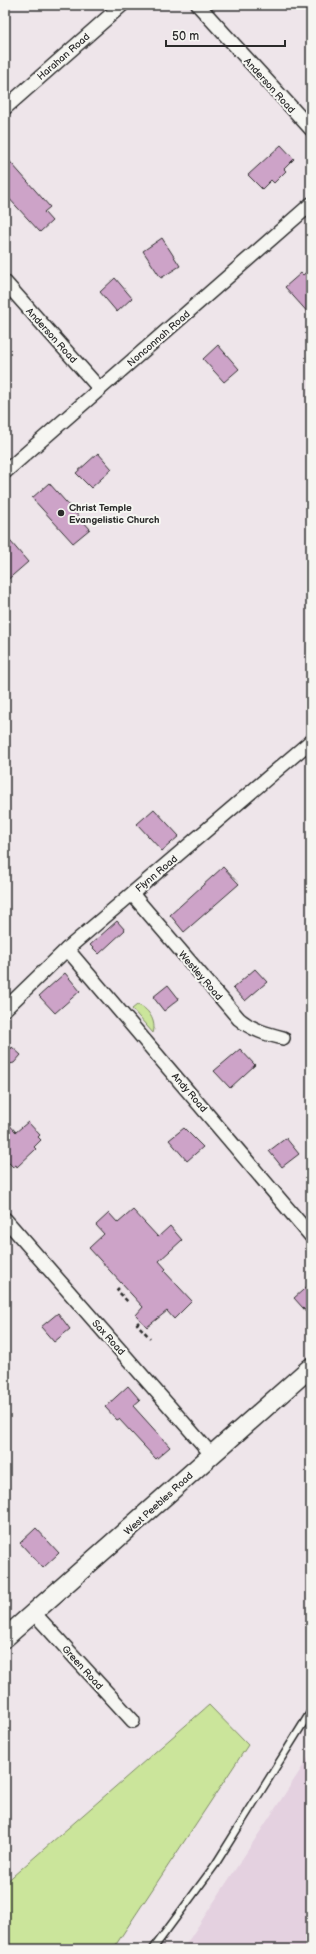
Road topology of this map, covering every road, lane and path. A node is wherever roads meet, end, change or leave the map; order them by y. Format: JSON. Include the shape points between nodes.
{"nodes":[{"id":1,"x":122,"y":5,"type":"edge"},
{"id":2,"x":198,"y":5,"type":"edge"},
{"id":3,"x":5,"y":108,"type":"edge"},
{"id":4,"x":311,"y":130,"type":"edge"},
{"id":5,"x":311,"y":204,"type":"edge"},
{"id":6,"x":5,"y":282,"type":"edge"},
{"id":7,"x":100,"y":388,"type":"junction"},
{"id":8,"x":5,"y":472,"type":"edge"},
{"id":9,"x":311,"y":741,"type":"edge"},
{"id":10,"x":132,"y":894,"type":"junction"},
{"id":11,"x":67,"y":949,"type":"junction"},
{"id":12,"x":5,"y":1009,"type":"edge"},
{"id":13,"x":283,"y":1038,"type":"dead end"},
{"id":14,"x":5,"y":1219,"type":"edge"},
{"id":15,"x":311,"y":1236,"type":"edge"},
{"id":16,"x":119,"y":1288,"type":"dead end"},
{"id":17,"x":128,"y":1302,"type":"dead end"},
{"id":18,"x":139,"y":1322,"type":"dead end"},
{"id":19,"x":150,"y":1338,"type":"dead end"},
{"id":20,"x":311,"y":1367,"type":"edge"},
{"id":21,"x":212,"y":1455,"type":"junction"},
{"id":22,"x":34,"y":1613,"type":"junction"},
{"id":23,"x":5,"y":1638,"type":"edge"},
{"id":24,"x":311,"y":1711,"type":"edge"},
{"id":25,"x":133,"y":1721,"type":"dead end"},
{"id":26,"x":154,"y":1949,"type":"edge"}],
"edges":[{"from":1,"to":3,"type":"street","name":"Harahan Road"},
{"from":2,"to":4,"type":"street","name":"Anderson Road"},
{"from":5,"to":7,"type":"street","name":"Nonconnah Road"},
{"from":6,"to":7,"type":"street","name":"Anderson Road"},
{"from":7,"to":8,"type":"street","name":"Nonconnah Road"},
{"from":9,"to":10,"type":"street","name":"Flynn Road"},
{"from":10,"to":11,"type":"street","name":"Flynn Road"},
{"from":10,"to":13,"type":"street","name":"Westley Road","via":[[239,1019],[263,1033]]},
{"from":11,"to":12,"type":"street","name":"Flynn Road"},
{"from":11,"to":15,"type":"street","name":"Andy Road"},
{"from":14,"to":21,"type":"street","name":"Sax Road"},
{"from":16,"to":17,"type":"path"},
{"from":18,"to":19,"type":"path","via":[[137,1324]]},
{"from":20,"to":21,"type":"main road","name":"West Peebles Road"},
{"from":21,"to":22,"type":"main road","name":"West Peebles Road"},
{"from":22,"to":23,"type":"main road","name":"West Peebles Road"},
{"from":22,"to":25,"type":"street","name":"Green Road"},
{"from":24,"to":26,"type":"lane","via":[[215,1865]]}]}
